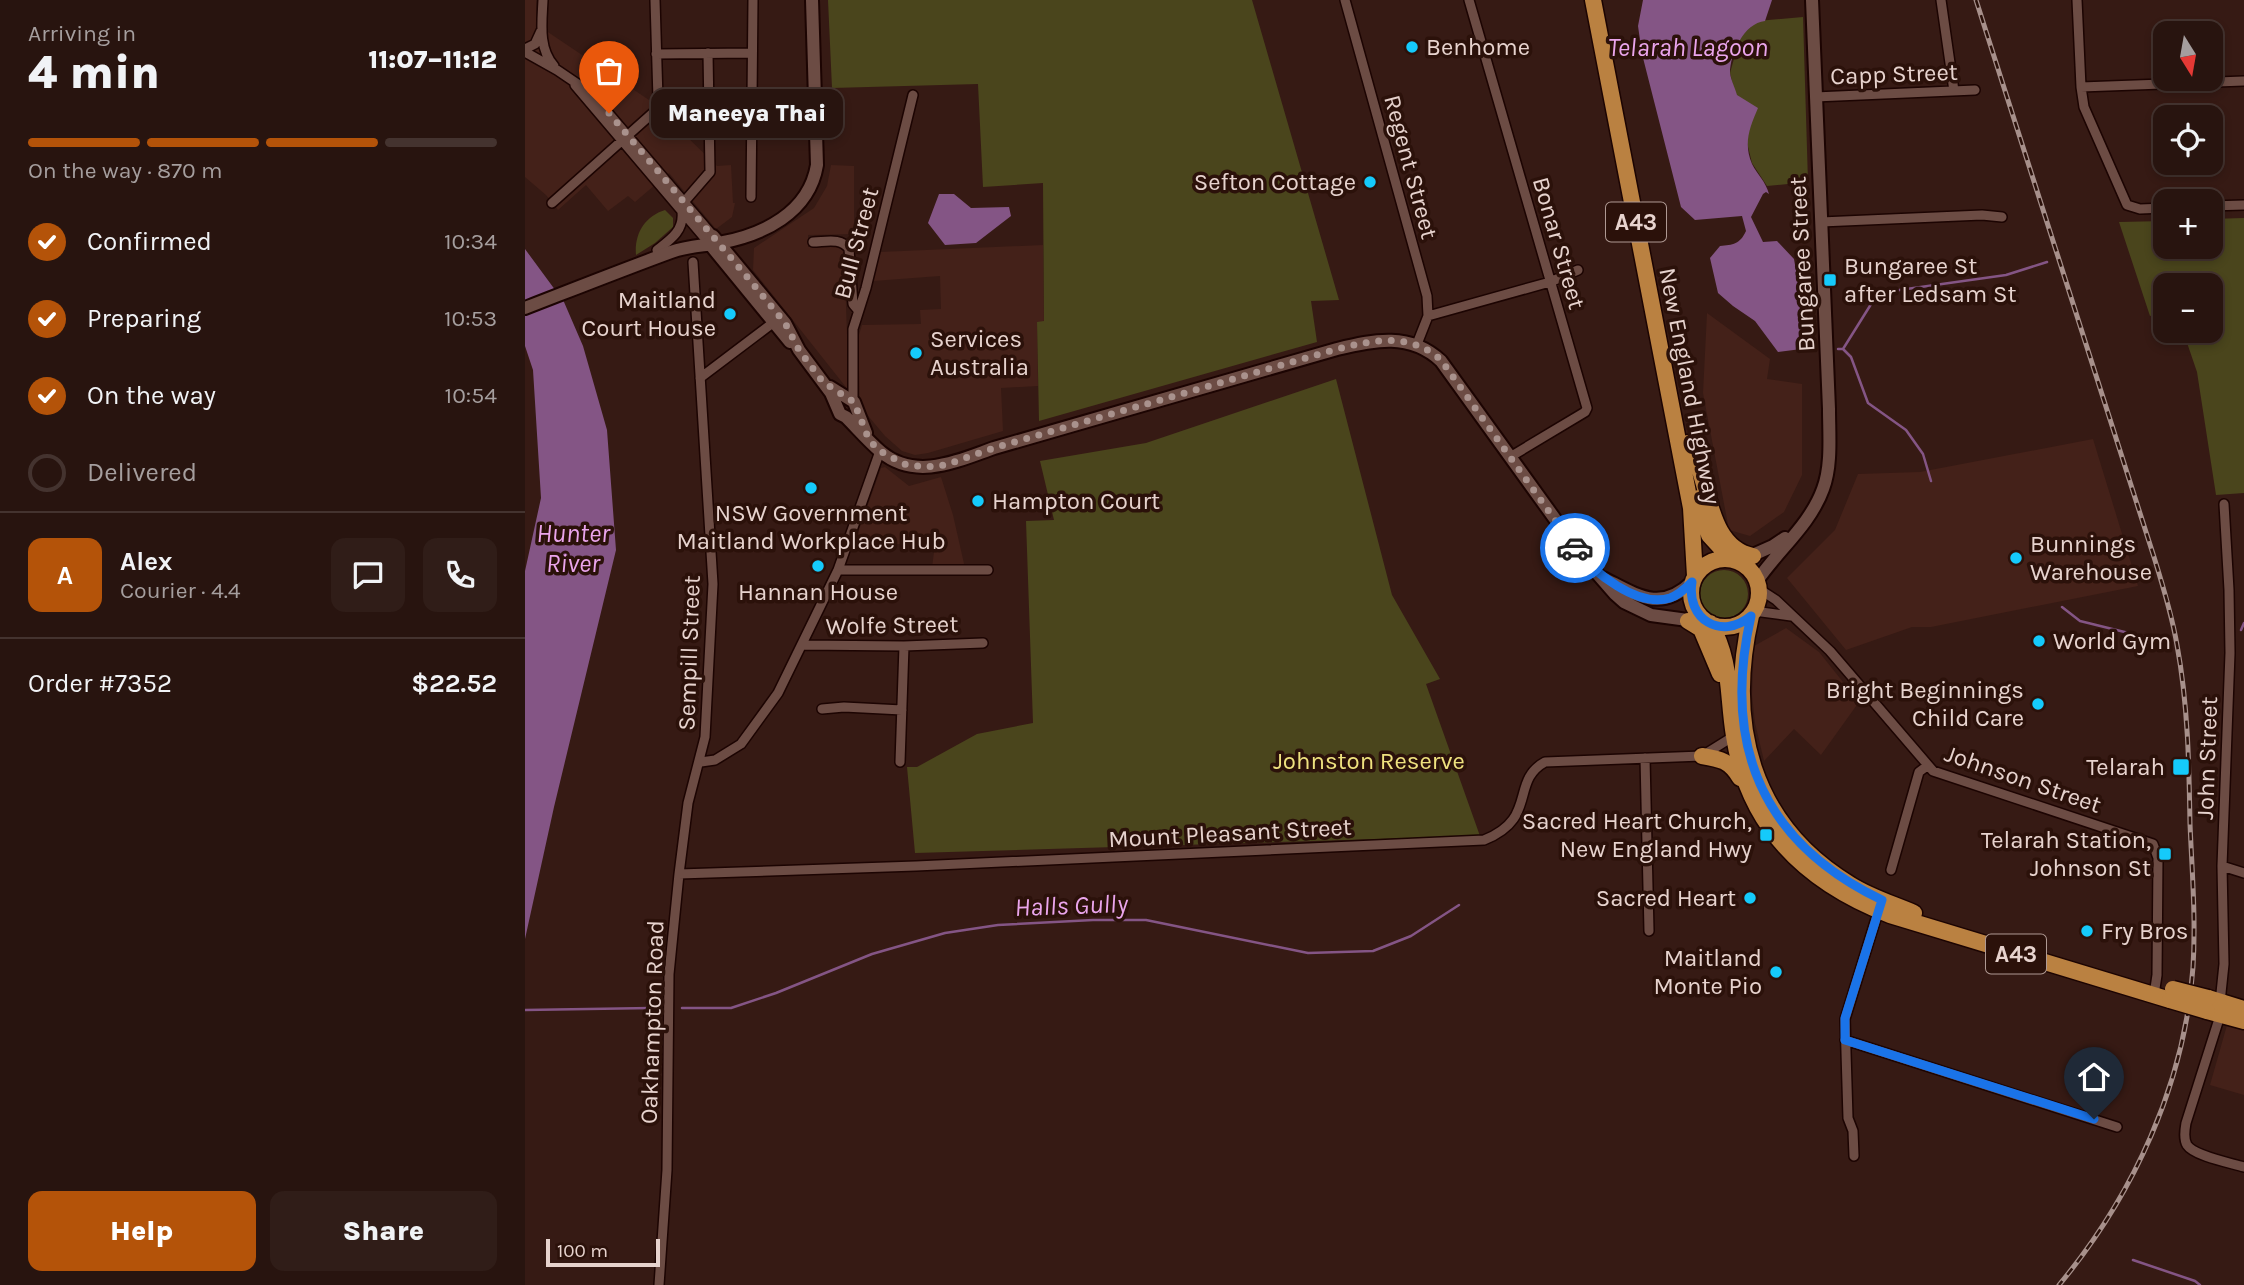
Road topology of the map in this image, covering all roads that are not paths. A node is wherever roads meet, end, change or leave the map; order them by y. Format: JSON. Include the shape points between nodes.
{"nodes":[{"id":1,"x":543,"y":0,"type":"edge"},
{"id":2,"x":655,"y":0,"type":"edge"},
{"id":3,"x":753,"y":0,"type":"edge"},
{"id":4,"x":812,"y":0,"type":"edge"},
{"id":5,"x":1345,"y":0,"type":"edge"},
{"id":6,"x":1469,"y":0,"type":"edge"},
{"id":7,"x":1593,"y":0,"type":"edge"},
{"id":8,"x":1603,"y":0,"type":"edge"},
{"id":9,"x":1812,"y":0,"type":"edge"},
{"id":10,"x":1941,"y":0,"type":"edge"},
{"id":11,"x":2077,"y":0,"type":"edge"},
{"id":12,"x":542,"y":26,"type":"junction"},
{"id":13,"x":525,"y":50,"type":"edge"},
{"id":14,"x":752,"y":53,"type":"junction"},
{"id":15,"x":656,"y":54,"type":"junction"},
{"id":16,"x":708,"y":54,"type":"junction"},
{"id":17,"x":557,"y":70,"type":"junction"},
{"id":18,"x":2244,"y":81,"type":"edge"},
{"id":19,"x":2081,"y":87,"type":"junction"},
{"id":20,"x":1975,"y":90,"type":"dead end"},
{"id":21,"x":1954,"y":91,"type":"junction"},
{"id":22,"x":912,"y":95,"type":"dead end"},
{"id":23,"x":1815,"y":97,"type":"junction"},
{"id":24,"x":626,"y":139,"type":"junction"},
{"id":25,"x":813,"y":185,"type":"junction"},
{"id":26,"x":751,"y":197,"type":"dead end"},
{"id":27,"x":552,"y":203,"type":"dead end"},
{"id":28,"x":2244,"y":205,"type":"edge"},
{"id":29,"x":2223,"y":206,"type":"edge"},
{"id":30,"x":683,"y":207,"type":"junction"},
{"id":31,"x":2153,"y":208,"type":"edge"},
{"id":32,"x":2002,"y":217,"type":"dead end"},
{"id":33,"x":784,"y":218,"type":"junction"},
{"id":34,"x":1821,"y":222,"type":"junction"},
{"id":35,"x":711,"y":240,"type":"junction"},
{"id":36,"x":813,"y":242,"type":"dead end"},
{"id":37,"x":657,"y":250,"type":"junction"},
{"id":38,"x":693,"y":262,"type":"dead end"},
{"id":39,"x":627,"y":269,"type":"junction"},
{"id":40,"x":1578,"y":270,"type":"dead end"},
{"id":41,"x":747,"y":275,"type":"junction"},
{"id":42,"x":1550,"y":282,"type":"junction"},
{"id":43,"x":525,"y":308,"type":"edge"},
{"id":44,"x":858,"y":310,"type":"junction"},
{"id":45,"x":1428,"y":316,"type":"junction"},
{"id":46,"x":776,"y":320,"type":"junction"},
{"id":47,"x":1417,"y":344,"type":"junction"},
{"id":48,"x":700,"y":377,"type":"junction"},
{"id":49,"x":848,"y":403,"type":"junction"},
{"id":50,"x":869,"y":440,"type":"junction"},
{"id":51,"x":1688,"y":443,"type":"junction"},
{"id":52,"x":880,"y":451,"type":"junction"},
{"id":53,"x":1510,"y":457,"type":"junction"},
{"id":54,"x":2224,"y":504,"type":"dead end"},
{"id":55,"x":1805,"y":522,"type":"junction"},
{"id":56,"x":1753,"y":555,"type":"junction"},
{"id":57,"x":1733,"y":560,"type":"junction"},
{"id":58,"x":838,"y":570,"type":"junction"},
{"id":59,"x":988,"y":570,"type":"dead end"},
{"id":60,"x":1600,"y":576,"type":"junction"},
{"id":61,"x":1693,"y":579,"type":"junction"},
{"id":62,"x":1758,"y":585,"type":"junction"},
{"id":63,"x":1752,"y":613,"type":"junction"},
{"id":64,"x":1793,"y":617,"type":"junction"},
{"id":65,"x":1688,"y":621,"type":"junction"},
{"id":66,"x":1708,"y":622,"type":"junction"},
{"id":67,"x":983,"y":643,"type":"dead end"},
{"id":68,"x":801,"y":645,"type":"junction"},
{"id":69,"x":904,"y":646,"type":"junction"},
{"id":70,"x":822,"y":709,"type":"dead end"},
{"id":71,"x":902,"y":710,"type":"junction"},
{"id":72,"x":1732,"y":717,"type":"junction"},
{"id":73,"x":1734,"y":736,"type":"junction"},
{"id":74,"x":1702,"y":756,"type":"junction"},
{"id":75,"x":1645,"y":758,"type":"junction"},
{"id":76,"x":701,"y":762,"type":"junction"},
{"id":77,"x":900,"y":762,"type":"dead end"},
{"id":78,"x":1927,"y":766,"type":"junction"},
{"id":79,"x":1753,"y":797,"type":"junction"},
{"id":80,"x":2222,"y":866,"type":"junction"},
{"id":81,"x":1891,"y":870,"type":"dead end"},
{"id":82,"x":2244,"y":873,"type":"edge"},
{"id":83,"x":678,"y":874,"type":"junction"},
{"id":84,"x":1880,"y":905,"type":"junction"},
{"id":85,"x":1649,"y":930,"type":"dead end"},
{"id":86,"x":2155,"y":989,"type":"junction"},
{"id":87,"x":2213,"y":1006,"type":"junction"},
{"id":88,"x":2244,"y":1009,"type":"edge"},
{"id":89,"x":2244,"y":1021,"type":"edge"},
{"id":90,"x":1845,"y":1040,"type":"junction"},
{"id":91,"x":2117,"y":1127,"type":"dead end"},
{"id":92,"x":1854,"y":1156,"type":"dead end"},
{"id":93,"x":2244,"y":1167,"type":"edge"},
{"id":94,"x":659,"y":1285,"type":"edge"}],
"edges":[{"from":1,"to":12,"type":"street"},
{"from":2,"to":15,"type":"street"},
{"from":3,"to":14,"type":"street"},
{"from":4,"to":25,"type":"main road","via":[[818,156]]},
{"from":5,"to":45,"type":"street","name":"Regent Street","via":[[1427,296]]},
{"from":6,"to":42,"type":"street","name":"Bonar Street"},
{"from":7,"to":61,"type":"highway","name":"New England Highway","number":"A43","via":[[1691,508]]},
{"from":8,"to":51,"type":"highway","name":"New England Highway","number":"A43"},
{"from":9,"to":23,"type":"main road","name":"Bungaree Street"},
{"from":10,"to":21,"type":"street"},
{"from":11,"to":19,"type":"street"},
{"from":12,"to":13,"type":"street","via":[[535,44]]},
{"from":12,"to":17,"type":"street","via":[[545,51]]},
{"from":13,"to":17,"type":"street"},
{"from":14,"to":16,"type":"street"},
{"from":14,"to":26,"type":"street"},
{"from":15,"to":16,"type":"street"},
{"from":15,"to":24,"type":"street","via":[[657,107]]},
{"from":16,"to":30,"type":"street","via":[[710,172]]},
{"from":17,"to":24,"type":"street"},
{"from":18,"to":19,"type":"street"},
{"from":19,"to":31,"type":"street","via":[[2084,107],[2127,205]]},
{"from":20,"to":21,"type":"street","name":"Capp Street"},
{"from":21,"to":23,"type":"street","name":"Capp Street"},
{"from":22,"to":44,"type":"street","name":"Bull Street"},
{"from":23,"to":34,"type":"main road","name":"Bungaree Street"},
{"from":24,"to":27,"type":"street"},
{"from":24,"to":30,"type":"street"},
{"from":25,"to":33,"type":"main road"},
{"from":25,"to":35,"type":"main road","via":[[792,207],[773,218]]},
{"from":28,"to":29,"type":"street"},
{"from":30,"to":35,"type":"street"},
{"from":30,"to":37,"type":"street","via":[[678,232]]},
{"from":32,"to":34,"type":"street"},
{"from":33,"to":35,"type":"main road","via":[[757,232]]},
{"from":33,"to":41,"type":"main road","via":[[743,244],[737,258]]},
{"from":34,"to":55,"type":"main road","name":"Bungaree Street","via":[[1829,446],[1824,488]]},
{"from":35,"to":37,"type":"main road","via":[[672,243]]},
{"from":35,"to":39,"type":"main road"},
{"from":35,"to":41,"type":"main road"},
{"from":35,"to":46,"type":"main road"},
{"from":36,"to":44,"type":"street","via":[[845,243],[849,249],[853,304]]},
{"from":37,"to":39,"type":"main road"},
{"from":38,"to":48,"type":"street","name":"Sempill Street"},
{"from":39,"to":43,"type":"main road"},
{"from":40,"to":42,"type":"street"},
{"from":41,"to":46,"type":"main road"},
{"from":42,"to":45,"type":"street"},
{"from":42,"to":53,"type":"street","name":"Bonar Street","via":[[1587,408]]},
{"from":44,"to":49,"type":"street","name":"Bull Street"},
{"from":45,"to":47,"type":"street","name":"Regent Street"},
{"from":46,"to":48,"type":"street"},
{"from":46,"to":49,"type":"main road","via":[[823,382]]},
{"from":47,"to":52,"type":"main road","via":[[1392,340],[1337,349],[933,467],[910,466]]},
{"from":47,"to":53,"type":"main road","via":[[1441,360]]},
{"from":48,"to":76,"type":"street","name":"Sempill Street","via":[[713,584]]},
{"from":49,"to":50,"type":"main road"},
{"from":49,"to":50,"type":"main road","via":[[838,413]]},
{"from":50,"to":52,"type":"main road"},
{"from":51,"to":56,"type":"highway","via":[[1719,527],[1732,547]]},
{"from":51,"to":57,"type":"highway","name":"New England Highway","number":"A43","via":[[1709,535]]},
{"from":52,"to":58,"type":"street"},
{"from":53,"to":60,"type":"main road"},
{"from":54,"to":80,"type":"street","name":"John Street","via":[[2230,653]]},
{"from":55,"to":56,"type":"main road","name":"Bungaree Street"},
{"from":55,"to":62,"type":"main road","name":"Bungaree Street"},
{"from":56,"to":57,"type":"main road","name":"Bungaree Street"},
{"from":57,"to":61,"type":"highway","via":[[1706,564]]},
{"from":57,"to":62,"type":"highway","number":"A43","via":[[1748,568]]},
{"from":58,"to":59,"type":"street"},
{"from":58,"to":68,"type":"street"},
{"from":60,"to":61,"type":"main road","via":[[1636,594],[1660,599],[1682,592]]},
{"from":60,"to":65,"type":"main road","via":[[1637,609]]},
{"from":61,"to":66,"type":"highway","number":"A43","via":[[1691,600]]},
{"from":62,"to":63,"type":"highway","number":"A43"},
{"from":62,"to":64,"type":"street","name":"Johnson Street"},
{"from":63,"to":64,"type":"street"},
{"from":63,"to":66,"type":"highway","via":[[1732,626]]},
{"from":63,"to":84,"type":"highway","number":"A43","via":[[1741,671],[1741,712],[1765,794],[1782,823],[1810,855]]},
{"from":64,"to":78,"type":"street","name":"Johnson Street","via":[[1830,651]]},
{"from":65,"to":66,"type":"main road"},
{"from":65,"to":72,"type":"highway","via":[[1705,637]]},
{"from":66,"to":72,"type":"highway","number":"A43","via":[[1726,661]]},
{"from":67,"to":69,"type":"street","name":"Wolfe Street"},
{"from":68,"to":69,"type":"street","name":"Wolfe Street"},
{"from":68,"to":76,"type":"street","via":[[778,693],[741,744],[715,760]]},
{"from":69,"to":71,"type":"street"},
{"from":70,"to":71,"type":"street"},
{"from":71,"to":77,"type":"street"},
{"from":72,"to":73,"type":"highway","number":"A43"},
{"from":73,"to":74,"type":"street","name":"Mount Pleasant Street"},
{"from":73,"to":79,"type":"highway","number":"A43"},
{"from":74,"to":75,"type":"street","name":"Mount Pleasant Street"},
{"from":74,"to":79,"type":"highway","via":[[1732,765]]},
{"from":75,"to":83,"type":"street","name":"Mount Pleasant Street","via":[[1545,762],[1527,779],[1515,820],[1495,835],[1472,841]]},
{"from":75,"to":85,"type":"street"},
{"from":76,"to":83,"type":"street","name":"Oakhampton Road","via":[[688,803]]},
{"from":78,"to":81,"type":"street","via":[[1919,772]]},
{"from":78,"to":86,"type":"street","name":"Johnson Street","via":[[1939,774],[2153,844],[2158,858]]},
{"from":79,"to":84,"type":"highway","number":"A43","via":[[1774,833],[1801,864],[1841,894]]},
{"from":80,"to":82,"type":"street"},
{"from":80,"to":87,"type":"street","name":"John Street","via":[[2224,964]]},
{"from":83,"to":94,"type":"street","name":"Oakhampton Road","via":[[669,974],[667,1170]]},
{"from":84,"to":86,"type":"highway","number":"A43","via":[[1935,930]]},
{"from":84,"to":90,"type":"street","via":[[1845,1018]]},
{"from":86,"to":87,"type":"highway","number":"A43","bridge":true},
{"from":87,"to":88,"type":"highway","number":"A43"},
{"from":87,"to":89,"type":"highway","number":"A43"},
{"from":87,"to":93,"type":"street","name":"John Street","via":[[2217,1026],[2185,1138],[2187,1146],[2197,1152]]},
{"from":90,"to":91,"type":"street"},
{"from":90,"to":92,"type":"street","via":[[1847,1118],[1853,1131]]}]}
